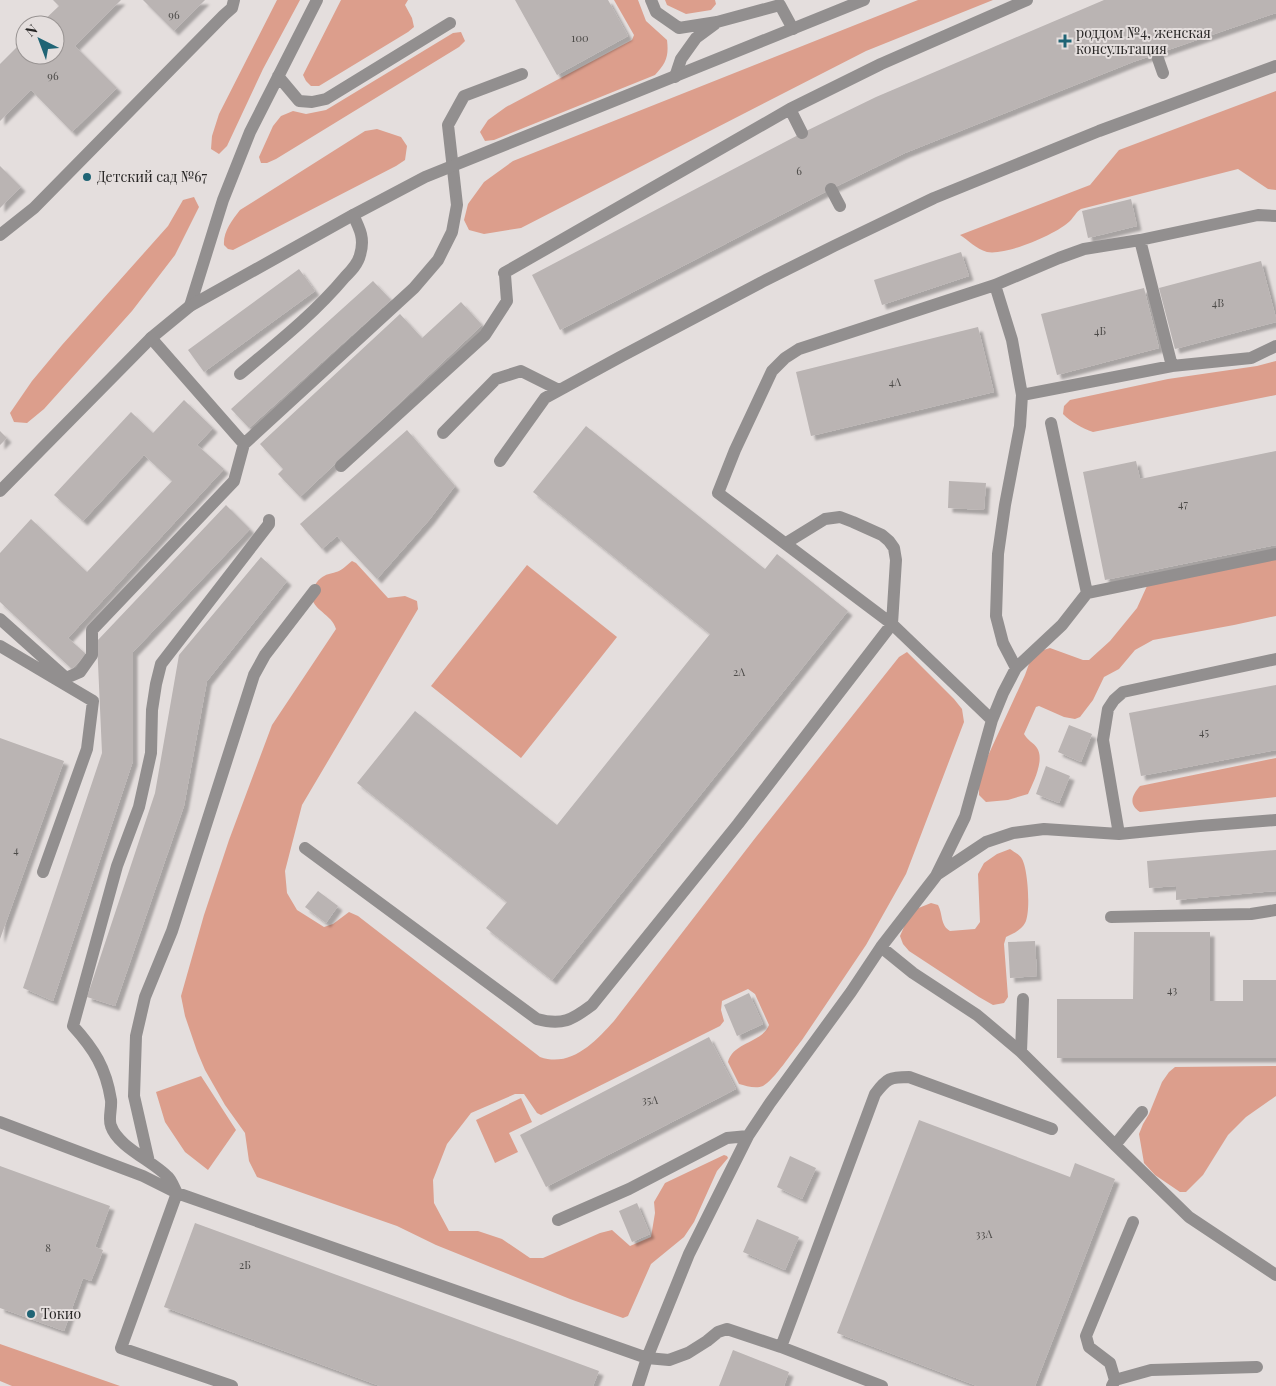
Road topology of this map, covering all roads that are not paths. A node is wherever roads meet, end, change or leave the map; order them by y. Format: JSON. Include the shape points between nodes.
{"nodes":[{"id":1,"x":234,"y":0,"type":"edge"},
{"id":2,"x":317,"y":0,"type":"edge"},
{"id":3,"x":651,"y":0,"type":"edge"},
{"id":4,"x":864,"y":0,"type":"edge"},
{"id":5,"x":1027,"y":0,"type":"edge"},
{"id":6,"x":716,"y":22,"type":"junction"},
{"id":7,"x":450,"y":23,"type":"dead end"},
{"id":8,"x":793,"y":29,"type":"junction"},
{"id":9,"x":1156,"y":54,"type":"dead end"},
{"id":10,"x":1276,"y":66,"type":"edge"},
{"id":11,"x":1163,"y":73,"type":"dead end"},
{"id":12,"x":522,"y":74,"type":"dead end"},
{"id":13,"x":278,"y":76,"type":"junction"},
{"id":14,"x":675,"y":77,"type":"junction"},
{"id":15,"x":790,"y":109,"type":"junction"},
{"id":16,"x":802,"y":133,"type":"dead end"},
{"id":17,"x":453,"y":166,"type":"junction"},
{"id":18,"x":831,"y":189,"type":"dead end"},
{"id":19,"x":840,"y":206,"type":"dead end"},
{"id":20,"x":354,"y":215,"type":"junction"},
{"id":21,"x":1276,"y":216,"type":"edge"},
{"id":22,"x":0,"y":235,"type":"edge"},
{"id":23,"x":1140,"y":240,"type":"junction"},
{"id":24,"x":995,"y":285,"type":"junction"},
{"id":25,"x":190,"y":306,"type":"junction"},
{"id":26,"x":151,"y":338,"type":"junction"},
{"id":27,"x":1276,"y":346,"type":"edge"},
{"id":28,"x":1172,"y":366,"type":"junction"},
{"id":29,"x":240,"y":374,"type":"dead end"},
{"id":30,"x":559,"y":390,"type":"junction"},
{"id":31,"x":1022,"y":395,"type":"junction"},
{"id":32,"x":1051,"y":423,"type":"dead end"},
{"id":33,"x":443,"y":433,"type":"dead end"},
{"id":34,"x":244,"y":444,"type":"junction"},
{"id":35,"x":500,"y":461,"type":"dead end"},
{"id":36,"x":341,"y":466,"type":"dead end"},
{"id":37,"x":0,"y":491,"type":"edge"},
{"id":38,"x":269,"y":520,"type":"dead end"},
{"id":39,"x":786,"y":544,"type":"junction"},
{"id":40,"x":1276,"y":554,"type":"edge"},
{"id":41,"x":315,"y":590,"type":"dead end"},
{"id":42,"x":1087,"y":594,"type":"junction"},
{"id":43,"x":0,"y":619,"type":"edge"},
{"id":44,"x":892,"y":624,"type":"junction"},
{"id":45,"x":0,"y":646,"type":"edge"},
{"id":46,"x":1276,"y":660,"type":"edge"},
{"id":47,"x":1016,"y":668,"type":"junction"},
{"id":48,"x":992,"y":720,"type":"junction"},
{"id":49,"x":1276,"y":820,"type":"edge"},
{"id":50,"x":1119,"y":834,"type":"junction"},
{"id":51,"x":305,"y":848,"type":"dead end"},
{"id":52,"x":43,"y":872,"type":"dead end"},
{"id":53,"x":936,"y":876,"type":"junction"},
{"id":54,"x":1276,"y":910,"type":"edge"},
{"id":55,"x":1112,"y":917,"type":"dead end"},
{"id":56,"x":881,"y":947,"type":"junction"},
{"id":57,"x":1023,"y":999,"type":"dead end"},
{"id":58,"x":1022,"y":1052,"type":"junction"},
{"id":59,"x":1142,"y":1112,"type":"dead end"},
{"id":60,"x":0,"y":1122,"type":"edge"},
{"id":61,"x":1052,"y":1129,"type":"dead end"},
{"id":62,"x":748,"y":1136,"type":"junction"},
{"id":63,"x":1115,"y":1145,"type":"junction"},
{"id":64,"x":149,"y":1162,"type":"junction"},
{"id":65,"x":178,"y":1193,"type":"junction"},
{"id":66,"x":558,"y":1220,"type":"dead end"},
{"id":67,"x":1133,"y":1222,"type":"dead end"},
{"id":68,"x":1276,"y":1275,"type":"edge"},
{"id":69,"x":781,"y":1347,"type":"junction"},
{"id":70,"x":647,"y":1358,"type":"junction"},
{"id":71,"x":1256,"y":1367,"type":"dead end"},
{"id":72,"x":1114,"y":1383,"type":"edge"},
{"id":73,"x":232,"y":1386,"type":"edge"},
{"id":74,"x":638,"y":1386,"type":"edge"},
{"id":75,"x":882,"y":1386,"type":"edge"}],
"edges":[{"from":1,"to":22,"type":"street","via":[[232,8],[34,208]]},
{"from":2,"to":13,"type":"street"},
{"from":3,"to":6,"type":"street","via":[[656,12],[679,28]]},
{"from":4,"to":8,"type":"street"},
{"from":5,"to":15,"type":"street","via":[[881,64]]},
{"from":6,"to":8,"type":"street","via":[[780,4]]},
{"from":6,"to":14,"type":"street","via":[[696,38],[681,59]]},
{"from":7,"to":13,"type":"street","via":[[326,99],[299,101]]},
{"from":8,"to":14,"type":"street"},
{"from":9,"to":11,"type":"street"},
{"from":10,"to":30,"type":"street","via":[[1107,128],[934,198],[762,282]]},
{"from":12,"to":17,"type":"street","via":[[464,96],[448,125]]},
{"from":13,"to":25,"type":"street","via":[[250,132],[223,200]]},
{"from":14,"to":17,"type":"street"},
{"from":15,"to":16,"type":"street"},
{"from":15,"to":36,"type":"street","via":[[504,274],[507,301],[485,335]]},
{"from":17,"to":20,"type":"street"},
{"from":17,"to":34,"type":"street","via":[[457,205],[452,232],[438,260],[414,288]]},
{"from":18,"to":19,"type":"street"},
{"from":20,"to":25,"type":"street"},
{"from":20,"to":29,"type":"street","via":[[362,233],[356,265],[308,317]]},
{"from":21,"to":23,"type":"street","via":[[1258,215]]},
{"from":23,"to":24,"type":"street","via":[[1084,249]]},
{"from":23,"to":28,"type":"street"},
{"from":24,"to":31,"type":"street","via":[[1012,340]]},
{"from":24,"to":39,"type":"street","via":[[798,349],[772,371],[718,492]]},
{"from":25,"to":26,"type":"street"},
{"from":26,"to":34,"type":"street"},
{"from":26,"to":37,"type":"street"},
{"from":27,"to":28,"type":"street","via":[[1251,358]]},
{"from":28,"to":31,"type":"street"},
{"from":30,"to":33,"type":"street","via":[[521,371],[496,379]]},
{"from":30,"to":35,"type":"street","via":[[545,398]]},
{"from":31,"to":47,"type":"street","via":[[1020,426],[998,554],[996,616],[1003,644]]},
{"from":32,"to":42,"type":"street"},
{"from":34,"to":43,"type":"street","via":[[234,480],[92,630],[92,655],[80,672],[66,678]]},
{"from":38,"to":64,"type":"street","via":[[161,664],[152,710],[152,753],[139,807],[118,866],[73,1026],[96,1054],[108,1081],[111,1125],[115,1133],[131,1150]]},
{"from":39,"to":44,"type":"street"},
{"from":39,"to":44,"type":"street","via":[[825,519],[840,517],[890,541],[896,560]]},
{"from":40,"to":42,"type":"street"},
{"from":41,"to":64,"type":"street","via":[[265,655],[254,675],[172,931],[145,996],[136,1036],[134,1096]]},
{"from":42,"to":47,"type":"street","via":[[1062,625]]},
{"from":44,"to":48,"type":"street"},
{"from":44,"to":51,"type":"street","via":[[738,824],[592,1005],[564,1022],[537,1019]]},
{"from":45,"to":52,"type":"street","via":[[93,700],[88,749]]},
{"from":46,"to":50,"type":"street","via":[[1123,692],[1114,700],[1108,709],[1103,740]]},
{"from":47,"to":48,"type":"street"},
{"from":48,"to":53,"type":"street","via":[[965,817]]},
{"from":49,"to":50,"type":"street"},
{"from":50,"to":53,"type":"street","via":[[1044,828],[1013,834],[986,842]]},
{"from":53,"to":56,"type":"street"},
{"from":54,"to":55,"type":"street","via":[[1251,914]]},
{"from":56,"to":58,"type":"street","via":[[913,973],[977,1015]]},
{"from":56,"to":62,"type":"street"},
{"from":57,"to":58,"type":"street"},
{"from":58,"to":63,"type":"street"},
{"from":59,"to":63,"type":"street"},
{"from":60,"to":65,"type":"street"},
{"from":61,"to":69,"type":"street","via":[[909,1077],[894,1077],[884,1082],[875,1094]]},
{"from":62,"to":66,"type":"street","via":[[727,1138],[629,1189]]},
{"from":62,"to":70,"type":"street","via":[[689,1254]]},
{"from":63,"to":68,"type":"street","via":[[1189,1217]]},
{"from":64,"to":65,"type":"street","via":[[169,1178]]},
{"from":65,"to":70,"type":"street"},
{"from":65,"to":73,"type":"street","via":[[121,1348]]},
{"from":67,"to":72,"type":"street","via":[[1086,1336],[1089,1347],[1110,1363]]},
{"from":69,"to":70,"type":"street","via":[[727,1329],[688,1353],[669,1360]]},
{"from":69,"to":75,"type":"street"},
{"from":70,"to":74,"type":"street"},
{"from":71,"to":72,"type":"street","via":[[1151,1370]]}]}
